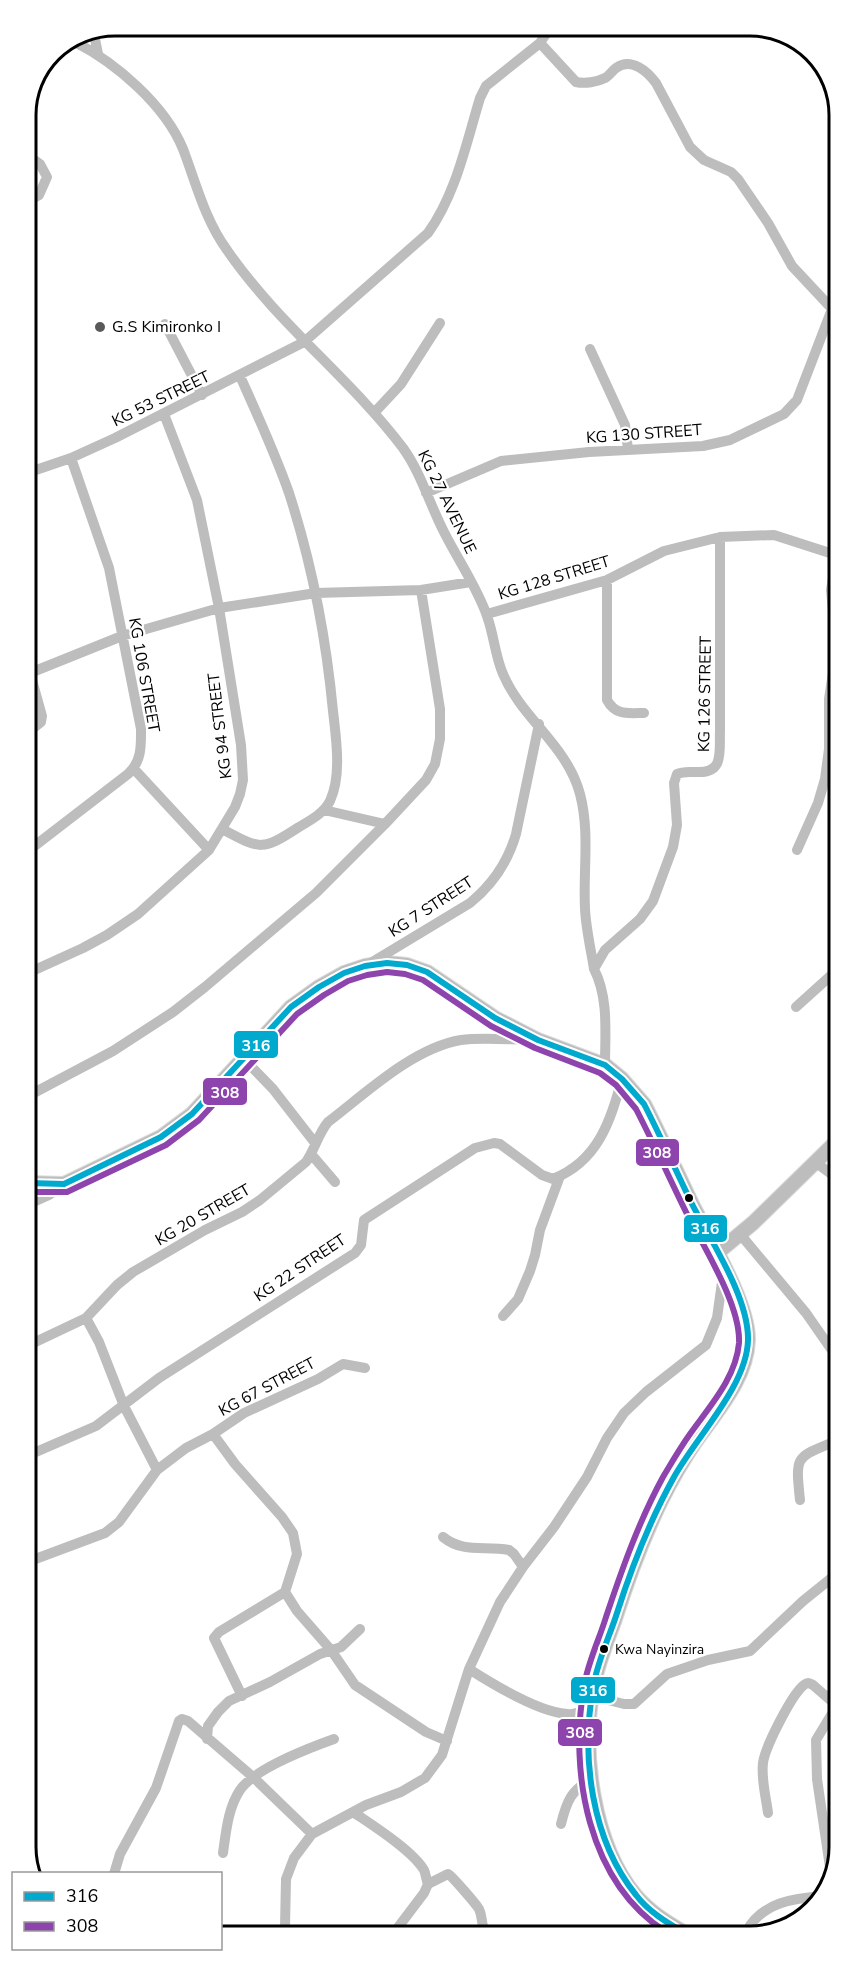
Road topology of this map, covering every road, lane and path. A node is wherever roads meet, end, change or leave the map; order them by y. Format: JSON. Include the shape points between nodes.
{"nodes":[{"id":1,"x":545,"y":36,"type":"edge"},
{"id":2,"x":95,"y":39,"type":"edge"},
{"id":3,"x":540,"y":43,"type":"junction"},
{"id":4,"x":80,"y":45,"type":"edge"},
{"id":5,"x":98,"y":54,"type":"junction"},
{"id":6,"x":36,"y":161,"type":"edge"},
{"id":7,"x":36,"y":197,"type":"edge"},
{"id":8,"x":829,"y":305,"type":"edge"},
{"id":9,"x":829,"y":322,"type":"edge"},
{"id":10,"x":440,"y":323,"type":"dead end"},
{"id":11,"x":165,"y":324,"type":"dead end"},
{"id":12,"x":304,"y":342,"type":"junction"},
{"id":13,"x":590,"y":349,"type":"dead end"},
{"id":14,"x":240,"y":375,"type":"junction"},
{"id":15,"x":202,"y":395,"type":"junction"},
{"id":16,"x":374,"y":413,"type":"junction"},
{"id":17,"x":164,"y":414,"type":"junction"},
{"id":18,"x":628,"y":450,"type":"junction"},
{"id":19,"x":71,"y":458,"type":"junction"},
{"id":20,"x":36,"y":470,"type":"edge"},
{"id":21,"x":426,"y":493,"type":"junction"},
{"id":22,"x":720,"y":537,"type":"junction"},
{"id":23,"x":829,"y":553,"type":"edge"},
{"id":24,"x":607,"y":580,"type":"junction"},
{"id":25,"x":471,"y":582,"type":"junction"},
{"id":26,"x":421,"y":590,"type":"junction"},
{"id":27,"x":316,"y":593,"type":"junction"},
{"id":28,"x":219,"y":608,"type":"junction"},
{"id":29,"x":487,"y":614,"type":"junction"},
{"id":30,"x":122,"y":636,"type":"junction"},
{"id":31,"x":36,"y":665,"type":"edge"},
{"id":32,"x":36,"y":693,"type":"edge"},
{"id":33,"x":829,"y":699,"type":"edge"},
{"id":34,"x":644,"y":713,"type":"dead end"},
{"id":35,"x":539,"y":724,"type":"junction"},
{"id":36,"x":36,"y":726,"type":"edge"},
{"id":37,"x":829,"y":749,"type":"edge"},
{"id":38,"x":829,"y":749,"type":"edge"},
{"id":39,"x":134,"y":769,"type":"junction"},
{"id":40,"x":324,"y":810,"type":"junction"},
{"id":41,"x":385,"y":824,"type":"junction"},
{"id":42,"x":222,"y":829,"type":"junction"},
{"id":43,"x":36,"y":845,"type":"edge"},
{"id":44,"x":209,"y":850,"type":"junction"},
{"id":45,"x":797,"y":850,"type":"dead end"},
{"id":46,"x":365,"y":966,"type":"junction"},
{"id":47,"x":36,"y":969,"type":"edge"},
{"id":48,"x":594,"y":969,"type":"junction"},
{"id":49,"x":829,"y":977,"type":"edge"},
{"id":50,"x":796,"y":1007,"type":"dead end"},
{"id":51,"x":538,"y":1040,"type":"junction"},
{"id":52,"x":244,"y":1059,"type":"junction"},
{"id":53,"x":605,"y":1065,"type":"junction"},
{"id":54,"x":622,"y":1079,"type":"junction"},
{"id":55,"x":36,"y":1092,"type":"edge"},
{"id":56,"x":313,"y":1149,"type":"junction"},
{"id":57,"x":829,"y":1149,"type":"edge"},
{"id":58,"x":815,"y":1162,"type":"junction"},
{"id":59,"x":829,"y":1172,"type":"edge"},
{"id":60,"x":560,"y":1176,"type":"junction"},
{"id":61,"x":335,"y":1182,"type":"dead end"},
{"id":62,"x":36,"y":1184,"type":"edge"},
{"id":63,"x":64,"y":1184,"type":"junction"},
{"id":64,"x":36,"y":1201,"type":"edge"},
{"id":65,"x":740,"y":1234,"type":"junction"},
{"id":66,"x":717,"y":1253,"type":"junction"},
{"id":67,"x":724,"y":1269,"type":"junction"},
{"id":68,"x":503,"y":1316,"type":"dead end"},
{"id":69,"x":86,"y":1318,"type":"junction"},
{"id":70,"x":36,"y":1342,"type":"edge"},
{"id":71,"x":829,"y":1346,"type":"edge"},
{"id":72,"x":365,"y":1368,"type":"dead end"},
{"id":73,"x":124,"y":1406,"type":"junction"},
{"id":74,"x":213,"y":1434,"type":"junction"},
{"id":75,"x":829,"y":1444,"type":"edge"},
{"id":76,"x":36,"y":1452,"type":"edge"},
{"id":77,"x":157,"y":1470,"type":"junction"},
{"id":78,"x":800,"y":1500,"type":"dead end"},
{"id":79,"x":443,"y":1537,"type":"dead end"},
{"id":80,"x":36,"y":1559,"type":"edge"},
{"id":81,"x":523,"y":1567,"type":"junction"},
{"id":82,"x":829,"y":1580,"type":"edge"},
{"id":83,"x":285,"y":1592,"type":"junction"},
{"id":84,"x":360,"y":1629,"type":"dead end"},
{"id":85,"x":331,"y":1650,"type":"junction"},
{"id":86,"x":470,"y":1669,"type":"junction"},
{"id":87,"x":242,"y":1696,"type":"junction"},
{"id":88,"x":829,"y":1698,"type":"edge"},
{"id":89,"x":591,"y":1703,"type":"junction"},
{"id":90,"x":829,"y":1718,"type":"edge"},
{"id":91,"x":207,"y":1739,"type":"junction"},
{"id":92,"x":334,"y":1739,"type":"dead end"},
{"id":93,"x":447,"y":1741,"type":"junction"},
{"id":94,"x":253,"y":1777,"type":"junction"},
{"id":95,"x":592,"y":1778,"type":"junction"},
{"id":96,"x":352,"y":1812,"type":"junction"},
{"id":97,"x":768,"y":1813,"type":"dead end"},
{"id":98,"x":561,"y":1824,"type":"dead end"},
{"id":99,"x":312,"y":1834,"type":"junction"},
{"id":100,"x":223,"y":1853,"type":"dead end"},
{"id":101,"x":828,"y":1854,"type":"edge"},
{"id":102,"x":115,"y":1872,"type":"edge"},
{"id":103,"x":428,"y":1884,"type":"junction"},
{"id":104,"x":811,"y":1897,"type":"edge"},
{"id":105,"x":661,"y":1920,"type":"junction"},
{"id":106,"x":285,"y":1926,"type":"edge"},
{"id":107,"x":399,"y":1926,"type":"edge"},
{"id":108,"x":482,"y":1926,"type":"edge"},
{"id":109,"x":656,"y":1926,"type":"edge"},
{"id":110,"x":672,"y":1926,"type":"edge"},
{"id":111,"x":750,"y":1926,"type":"edge"}],
"edges":[{"from":1,"to":3,"type":"street","name":"KG 53 STREET"},
{"from":2,"to":5,"type":"street"},
{"from":3,"to":8,"type":"street","via":[[576,82],[603,79],[625,65],[635,65],[650,75],[690,147],[705,160],[731,172],[768,223],[792,266]]},
{"from":3,"to":12,"type":"street","name":"KG 53 STREET","via":[[486,86],[449,199],[428,233]]},
{"from":4,"to":5,"type":"street","name":"KG 27 AVENUE"},
{"from":5,"to":12,"type":"street","name":"KG 27 AVENUE","via":[[137,88],[171,126],[224,246]]},
{"from":6,"to":7,"type":"street","via":[[47,177]]},
{"from":9,"to":18,"type":"street","name":"KG 130 STREET","via":[[802,390],[784,414],[730,440],[703,446]]},
{"from":10,"to":16,"type":"street","via":[[402,384]]},
{"from":11,"to":15,"type":"street"},
{"from":12,"to":14,"type":"street","name":"KG 53 STREET"},
{"from":12,"to":16,"type":"street","name":"KG 27 AVENUE"},
{"from":13,"to":18,"type":"street","via":[[625,425]]},
{"from":14,"to":15,"type":"street","name":"KG 53 STREET"},
{"from":14,"to":27,"type":"street","via":[[289,494]]},
{"from":15,"to":17,"type":"street","name":"KG 53 STREET"},
{"from":16,"to":21,"type":"street","name":"KG 27 AVENUE","via":[[410,459]]},
{"from":17,"to":19,"type":"street","name":"KG 53 STREET"},
{"from":17,"to":28,"type":"street","name":"KG 94 STREET","via":[[197,500]]},
{"from":18,"to":21,"type":"street","name":"KG 130 STREET","via":[[501,461]]},
{"from":19,"to":20,"type":"street","name":"KG 53 STREET"},
{"from":19,"to":30,"type":"street","name":"KG 106 STREET","via":[[109,568]]},
{"from":21,"to":25,"type":"street","name":"KG 27 AVENUE"},
{"from":22,"to":23,"type":"street","name":"KG 128 STREET","via":[[774,535]]},
{"from":22,"to":24,"type":"street","name":"KG 128 STREET","via":[[664,551]]},
{"from":22,"to":48,"type":"street","name":"KG 126 STREET","via":[[718,761],[706,773],[677,774],[677,825],[653,901],[640,919],[605,950]]},
{"from":24,"to":29,"type":"street","name":"KG 128 STREET"},
{"from":24,"to":34,"type":"street","via":[[608,700],[618,713]]},
{"from":25,"to":26,"type":"street"},
{"from":25,"to":29,"type":"street","name":"KG 27 AVENUE"},
{"from":26,"to":27,"type":"street"},
{"from":26,"to":41,"type":"street","via":[[440,709],[440,739],[435,764],[426,780]]},
{"from":27,"to":28,"type":"street"},
{"from":27,"to":40,"type":"street","via":[[330,676],[337,768],[331,799]]},
{"from":28,"to":30,"type":"street"},
{"from":28,"to":42,"type":"street","name":"KG 94 STREET","via":[[243,780],[236,807]]},
{"from":29,"to":35,"type":"street","name":"KG 27 AVENUE","via":[[501,672],[523,708]]},
{"from":30,"to":31,"type":"street"},
{"from":30,"to":39,"type":"street","name":"KG 106 STREET","via":[[141,729],[139,759]]},
{"from":32,"to":36,"type":"street","via":[[42,716]]},
{"from":33,"to":37,"type":"street"},
{"from":35,"to":46,"type":"street","name":"KG 7 STREET","via":[[513,845],[497,876],[470,903]]},
{"from":35,"to":48,"type":"street","name":"KG 27 AVENUE","via":[[570,767],[581,798],[586,828],[585,911]]},
{"from":38,"to":45,"type":"street","via":[[818,803]]},
{"from":39,"to":43,"type":"street"},
{"from":39,"to":44,"type":"street"},
{"from":40,"to":41,"type":"street"},
{"from":40,"to":42,"type":"street","via":[[262,847]]},
{"from":41,"to":55,"type":"street","via":[[315,892],[173,1012],[113,1052]]},
{"from":42,"to":44,"type":"street","name":"KG 94 STREET"},
{"from":44,"to":47,"type":"street","name":"KG 94 STREET","via":[[130,919],[83,948]]},
{"from":46,"to":51,"type":"main road","via":[[387,963],[427,972],[495,1018]]},
{"from":46,"to":52,"type":"main road","via":[[344,973],[291,1007]]},
{"from":48,"to":53,"type":"street","name":"KG 27 AVENUE","via":[[605,1009]]},
{"from":49,"to":50,"type":"street"},
{"from":51,"to":53,"type":"main road"},
{"from":51,"to":56,"type":"street","name":"KG 20 STREET","via":[[459,1040],[422,1054],[328,1122]]},
{"from":52,"to":56,"type":"street","via":[[273,1089]]},
{"from":52,"to":63,"type":"main road","via":[[177,1126]]},
{"from":53,"to":54,"type":"main road"},
{"from":54,"to":60,"type":"street","via":[[611,1119],[596,1145]]},
{"from":54,"to":66,"type":"main road","via":[[644,1104]]},
{"from":56,"to":61,"type":"street"},
{"from":56,"to":69,"type":"street","name":"KG 20 STREET","via":[[298,1169],[260,1200],[133,1272]]},
{"from":57,"to":58,"type":"main road"},
{"from":58,"to":59,"type":"street"},
{"from":58,"to":65,"type":"main road"},
{"from":60,"to":68,"type":"street","via":[[530,1271],[518,1299]]},
{"from":60,"to":73,"type":"street","name":"KG 22 STREET","via":[[553,1179],[542,1175],[500,1144],[475,1148],[364,1220],[361,1245],[355,1253],[182,1363]]},
{"from":62,"to":63,"type":"main road"},
{"from":63,"to":64,"type":"street"},
{"from":65,"to":66,"type":"main road"},
{"from":65,"to":71,"type":"street"},
{"from":66,"to":67,"type":"main road"},
{"from":67,"to":81,"type":"street","via":[[717,1318],[706,1345],[624,1413],[560,1519]]},
{"from":67,"to":89,"type":"main road","via":[[747,1318],[745,1362],[661,1501],[605,1646]]},
{"from":69,"to":70,"type":"street","name":"KG 20 STREET"},
{"from":69,"to":73,"type":"street"},
{"from":72,"to":74,"type":"street","name":"KG 67 STREET","via":[[343,1364],[244,1413]]},
{"from":73,"to":76,"type":"street","name":"KG 22 STREET","via":[[96,1426]]},
{"from":73,"to":77,"type":"street"},
{"from":74,"to":77,"type":"street","name":"KG 67 STREET"},
{"from":74,"to":83,"type":"street","via":[[293,1533],[297,1554]]},
{"from":75,"to":78,"type":"street","via":[[799,1461]]},
{"from":77,"to":80,"type":"street","name":"KG 67 STREET","via":[[119,1522],[105,1533]]},
{"from":79,"to":81,"type":"street","via":[[463,1548],[509,1550]]},
{"from":81,"to":86,"type":"street","via":[[500,1602]]},
{"from":82,"to":89,"type":"street","via":[[750,1651],[666,1674],[634,1704]]},
{"from":83,"to":85,"type":"street"},
{"from":83,"to":87,"type":"street","via":[[214,1638]]},
{"from":84,"to":85,"type":"street","via":[[341,1647]]},
{"from":85,"to":87,"type":"street"},
{"from":85,"to":93,"type":"street","via":[[366,1694]]},
{"from":86,"to":89,"type":"street","via":[[504,1691],[549,1710],[568,1714]]},
{"from":86,"to":93,"type":"street"},
{"from":87,"to":91,"type":"street","via":[[229,1701],[218,1712],[208,1726]]},
{"from":88,"to":97,"type":"street","via":[[813,1685],[804,1685],[772,1735],[762,1772]]},
{"from":89,"to":95,"type":"main road","via":[[588,1730]]},
{"from":90,"to":101,"type":"street","via":[[816,1740],[817,1779]]},
{"from":91,"to":94,"type":"street"},
{"from":91,"to":102,"type":"street","via":[[188,1721],[180,1721],[156,1788],[120,1854]]},
{"from":92,"to":94,"type":"street"},
{"from":93,"to":96,"type":"street","via":[[425,1778]]},
{"from":94,"to":99,"type":"street"},
{"from":94,"to":100,"type":"street","via":[[233,1804]]},
{"from":95,"to":98,"type":"street","via":[[575,1789]]},
{"from":95,"to":105,"type":"main road","via":[[595,1806],[617,1864],[635,1894]]},
{"from":96,"to":99,"type":"street"},
{"from":96,"to":103,"type":"street","via":[[409,1854],[424,1871]]},
{"from":99,"to":106,"type":"street","via":[[294,1858],[286,1879]]},
{"from":103,"to":107,"type":"street"},
{"from":103,"to":108,"type":"street","via":[[442,1875],[453,1877],[478,1906]]},
{"from":104,"to":111,"type":"street","via":[[777,1904]]},
{"from":105,"to":109,"type":"street"},
{"from":105,"to":110,"type":"main road"}]}
